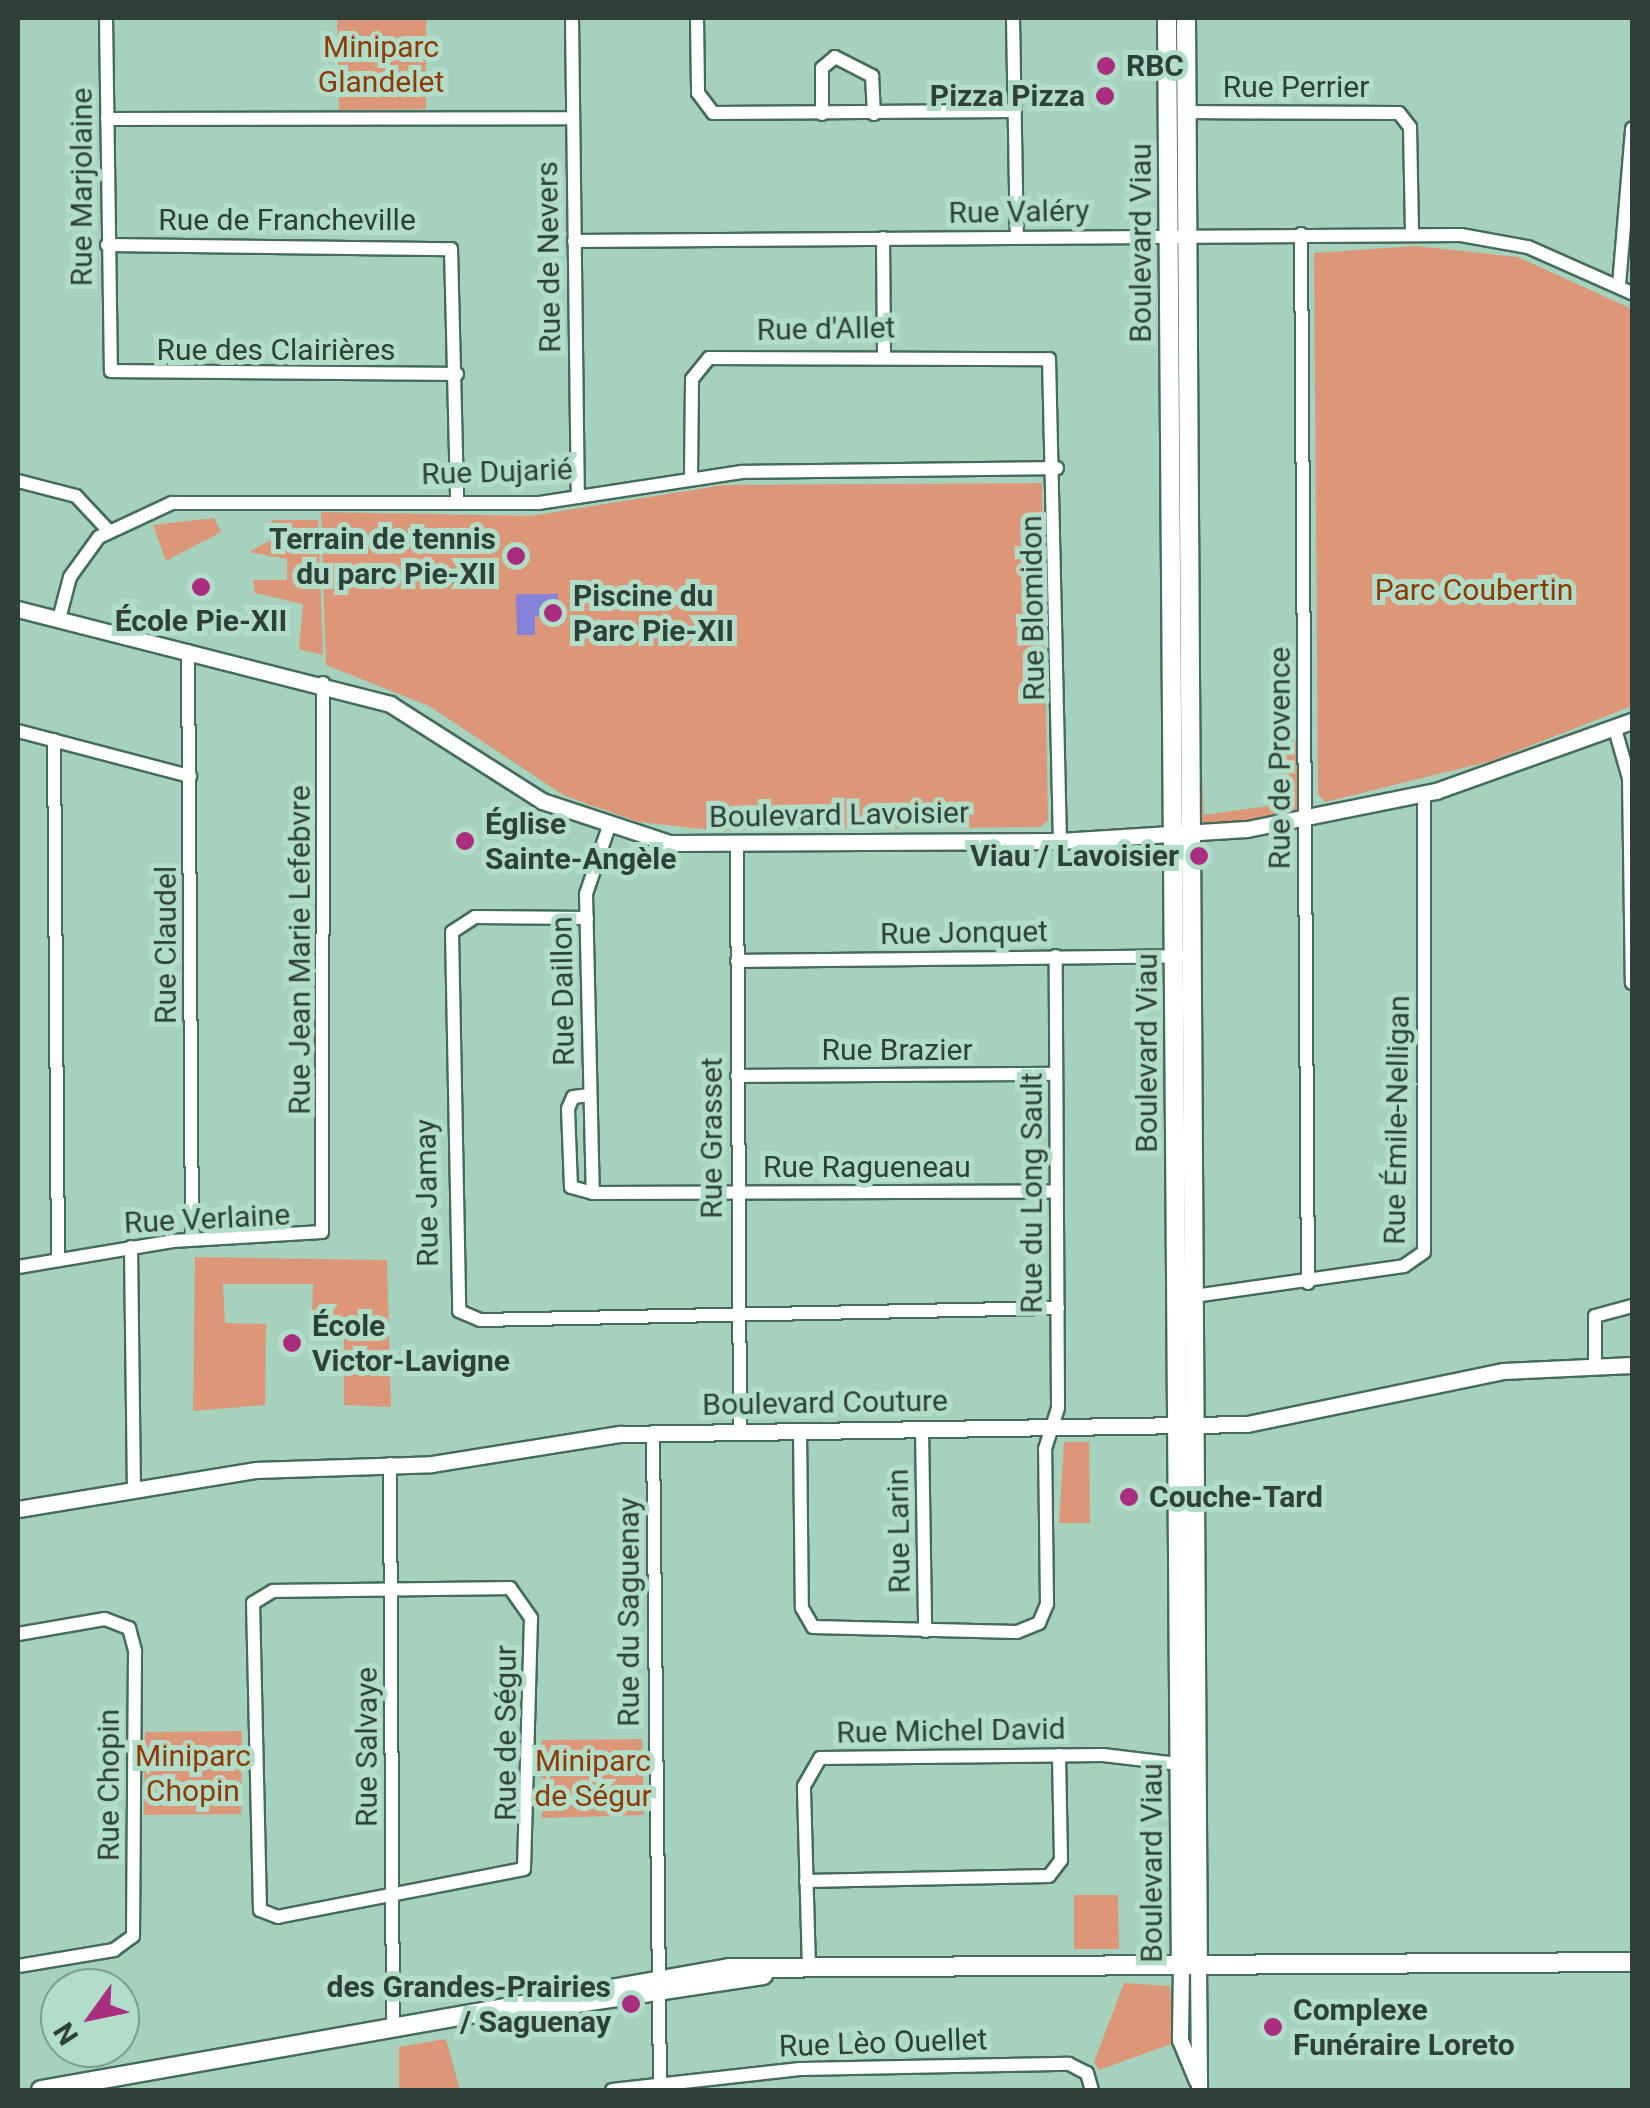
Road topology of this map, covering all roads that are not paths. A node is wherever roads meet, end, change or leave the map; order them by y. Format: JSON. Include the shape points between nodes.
{"nodes":[{"id":1,"x":106,"y":18,"type":"edge"},
{"id":2,"x":572,"y":18,"type":"edge"},
{"id":3,"x":697,"y":18,"type":"edge"},
{"id":4,"x":1013,"y":18,"type":"edge"},
{"id":5,"x":1168,"y":18,"type":"edge"},
{"id":6,"x":1186,"y":18,"type":"edge"},
{"id":7,"x":1015,"y":111,"type":"junction"},
{"id":8,"x":1187,"y":112,"type":"junction"},
{"id":9,"x":822,"y":114,"type":"junction"},
{"id":10,"x":874,"y":114,"type":"junction"},
{"id":11,"x":573,"y":118,"type":"junction"},
{"id":12,"x":107,"y":120,"type":"junction"},
{"id":13,"x":1632,"y":129,"type":"edge"},
{"id":14,"x":1302,"y":234,"type":"junction"},
{"id":15,"x":1412,"y":234,"type":"junction"},
{"id":16,"x":1178,"y":236,"type":"junction"},
{"id":17,"x":1017,"y":237,"type":"junction"},
{"id":18,"x":882,"y":238,"type":"junction"},
{"id":19,"x":574,"y":242,"type":"junction"},
{"id":20,"x":107,"y":246,"type":"junction"},
{"id":21,"x":1620,"y":285,"type":"junction"},
{"id":22,"x":1632,"y":294,"type":"edge"},
{"id":23,"x":884,"y":353,"type":"junction"},
{"id":24,"x":108,"y":357,"type":"joint"},
{"id":25,"x":456,"y":374,"type":"junction"},
{"id":26,"x":1056,"y":375,"type":"joint"},
{"id":27,"x":1057,"y":468,"type":"junction"},
{"id":28,"x":691,"y":476,"type":"junction"},
{"id":29,"x":18,"y":481,"type":"edge"},
{"id":30,"x":578,"y":497,"type":"junction"},
{"id":31,"x":457,"y":500,"type":"junction"},
{"id":32,"x":107,"y":529,"type":"junction"},
{"id":33,"x":18,"y":609,"type":"edge"},
{"id":34,"x":59,"y":619,"type":"junction"},
{"id":35,"x":188,"y":651,"type":"junction"},
{"id":36,"x":324,"y":684,"type":"junction"},
{"id":37,"x":1632,"y":721,"type":"edge"},
{"id":38,"x":1615,"y":729,"type":"junction"},
{"id":39,"x":18,"y":730,"type":"edge"},
{"id":40,"x":54,"y":740,"type":"junction"},
{"id":41,"x":190,"y":776,"type":"junction"},
{"id":42,"x":1424,"y":794,"type":"junction"},
{"id":43,"x":1305,"y":820,"type":"junction"},
{"id":44,"x":608,"y":830,"type":"junction"},
{"id":45,"x":1182,"y":837,"type":"junction"},
{"id":46,"x":1060,"y":841,"type":"junction"},
{"id":47,"x":737,"y":846,"type":"junction"},
{"id":48,"x":1632,"y":858,"type":"edge"},
{"id":49,"x":587,"y":918,"type":"junction"},
{"id":50,"x":1632,"y":950,"type":"edge"},
{"id":51,"x":1056,"y":956,"type":"junction"},
{"id":52,"x":1182,"y":956,"type":"junction"},
{"id":53,"x":736,"y":961,"type":"junction"},
{"id":54,"x":1632,"y":983,"type":"edge"},
{"id":55,"x":1056,"y":1074,"type":"junction"},
{"id":56,"x":737,"y":1076,"type":"junction"},
{"id":57,"x":590,"y":1095,"type":"junction"},
{"id":58,"x":1058,"y":1190,"type":"junction"},
{"id":59,"x":593,"y":1192,"type":"junction"},
{"id":60,"x":738,"y":1192,"type":"junction"},
{"id":61,"x":327,"y":1215,"type":"joint"},
{"id":62,"x":192,"y":1239,"type":"junction"},
{"id":63,"x":131,"y":1246,"type":"junction"},
{"id":64,"x":58,"y":1260,"type":"junction"},
{"id":65,"x":18,"y":1267,"type":"edge"},
{"id":66,"x":1308,"y":1282,"type":"junction"},
{"id":67,"x":1185,"y":1296,"type":"junction"},
{"id":68,"x":1632,"y":1306,"type":"edge"},
{"id":69,"x":1058,"y":1308,"type":"junction"},
{"id":70,"x":738,"y":1310,"type":"junction"},
{"id":71,"x":1632,"y":1365,"type":"edge"},
{"id":72,"x":1595,"y":1366,"type":"junction"},
{"id":73,"x":1186,"y":1427,"type":"junction"},
{"id":74,"x":1051,"y":1428,"type":"junction"},
{"id":75,"x":740,"y":1430,"type":"junction"},
{"id":76,"x":800,"y":1430,"type":"junction"},
{"id":77,"x":922,"y":1430,"type":"junction"},
{"id":78,"x":653,"y":1432,"type":"junction"},
{"id":79,"x":390,"y":1464,"type":"junction"},
{"id":80,"x":134,"y":1490,"type":"junction"},
{"id":81,"x":18,"y":1509,"type":"edge"},
{"id":82,"x":391,"y":1588,"type":"junction"},
{"id":83,"x":925,"y":1631,"type":"junction"},
{"id":84,"x":18,"y":1634,"type":"edge"},
{"id":85,"x":1059,"y":1755,"type":"junction"},
{"id":86,"x":1179,"y":1764,"type":"junction"},
{"id":87,"x":806,"y":1881,"type":"junction"},
{"id":88,"x":392,"y":1898,"type":"junction"},
{"id":89,"x":1632,"y":1962,"type":"edge"},
{"id":90,"x":1189,"y":1965,"type":"junction"},
{"id":91,"x":18,"y":1966,"type":"edge"},
{"id":92,"x":808,"y":1969,"type":"junction"},
{"id":93,"x":657,"y":1985,"type":"junction"},
{"id":94,"x":393,"y":2029,"type":"junction"},
{"id":95,"x":95,"y":2085,"type":"edge"},
{"id":96,"x":660,"y":2086,"type":"edge"},
{"id":97,"x":1199,"y":2087,"type":"edge"},
{"id":98,"x":41,"y":2090,"type":"edge"},
{"id":99,"x":612,"y":2090,"type":"edge"},
{"id":100,"x":1092,"y":2090,"type":"edge"}],
"edges":[{"from":1,"to":12,"type":"street","name":"Rue Marjolaine"},
{"from":2,"to":11,"type":"street","name":"Rue de Nevers"},
{"from":3,"to":9,"type":"street","via":[[706,108]]},
{"from":4,"to":7,"type":"street"},
{"from":5,"to":16,"type":"main road","name":"Boulevard Viau"},
{"from":6,"to":8,"type":"main road","name":"Boulevard Viau"},
{"from":7,"to":10,"type":"street"},
{"from":7,"to":17,"type":"street"},
{"from":8,"to":15,"type":"street","name":"Rue Perrier","via":[[1399,113],[1410,128]]},
{"from":8,"to":16,"type":"main road","name":"Boulevard Viau"},
{"from":9,"to":10,"type":"street"},
{"from":9,"to":10,"type":"street","via":[[822,68],[834,57],[872,76]]},
{"from":11,"to":12,"type":"street"},
{"from":11,"to":19,"type":"street","name":"Rue de Nevers"},
{"from":12,"to":20,"type":"street","name":"Rue Marjolaine"},
{"from":13,"to":21,"type":"street"},
{"from":14,"to":15,"type":"street","name":"Rue Valéry"},
{"from":14,"to":16,"type":"street","name":"Rue Valéry"},
{"from":14,"to":43,"type":"street","name":"Rue de Provence"},
{"from":15,"to":21,"type":"street","name":"Rue Valéry","via":[[1528,247]]},
{"from":16,"to":17,"type":"street","name":"Rue Valéry"},
{"from":16,"to":45,"type":"main road","name":"Boulevard Viau"},
{"from":17,"to":18,"type":"street","name":"Rue Valéry"},
{"from":18,"to":19,"type":"street","name":"Rue Valéry"},
{"from":18,"to":23,"type":"street"},
{"from":19,"to":30,"type":"street","name":"Rue de Nevers"},
{"from":20,"to":24,"type":"street","name":"Rue Marjolaine"},
{"from":20,"to":25,"type":"street","name":"Rue de Francheville","via":[[436,244],[455,264]]},
{"from":21,"to":22,"type":"street","name":"Rue Valéry"},
{"from":23,"to":26,"type":"street","name":"Rue d'Allet","via":[[1032,352]]},
{"from":23,"to":28,"type":"street","name":"Rue d'Allet","via":[[708,358],[692,379]]},
{"from":24,"to":25,"type":"street","name":"Rue des Clairières","via":[[124,376]]},
{"from":25,"to":31,"type":"street"},
{"from":26,"to":27,"type":"street","name":"Rue Blomidon"},
{"from":27,"to":28,"type":"street","name":"Rue Dujarié"},
{"from":27,"to":46,"type":"street","name":"Rue Blomidon"},
{"from":28,"to":30,"type":"street","name":"Rue Dujarié"},
{"from":29,"to":32,"type":"street","via":[[76,496]]},
{"from":30,"to":31,"type":"street","name":"Rue Dujarié"},
{"from":31,"to":32,"type":"street","name":"Rue Dujarié","via":[[172,503]]},
{"from":32,"to":34,"type":"street","via":[[70,577]]},
{"from":33,"to":34,"type":"street","name":"Boulevard Lavoisier"},
{"from":34,"to":35,"type":"street","name":"Boulevard Lavoisier"},
{"from":35,"to":36,"type":"street","name":"Boulevard Lavoisier"},
{"from":35,"to":41,"type":"street","name":"Rue Claudel"},
{"from":36,"to":44,"type":"street","name":"Boulevard Lavoisier","via":[[406,712],[542,801]]},
{"from":36,"to":61,"type":"street","name":"Rue Jean Marie Lefebvre"},
{"from":37,"to":38,"type":"street","name":"Boulevard Lavoisier"},
{"from":38,"to":42,"type":"street","name":"Boulevard Lavoisier"},
{"from":38,"to":48,"type":"street","via":[[1629,778]]},
{"from":39,"to":40,"type":"street"},
{"from":40,"to":41,"type":"street"},
{"from":40,"to":64,"type":"street"},
{"from":41,"to":62,"type":"street","name":"Rue Claudel"},
{"from":42,"to":43,"type":"street","name":"Boulevard Lavoisier"},
{"from":42,"to":66,"type":"street","name":"Rue Émile-Nelligan","via":[[1424,1252],[1404,1266]]},
{"from":43,"to":45,"type":"street","name":"Boulevard Lavoisier"},
{"from":43,"to":66,"type":"street","name":"Rue de Provence"},
{"from":44,"to":47,"type":"street","name":"Boulevard Lavoisier"},
{"from":44,"to":49,"type":"street","name":"Rue Daillon"},
{"from":45,"to":46,"type":"street","name":"Boulevard Lavoisier"},
{"from":45,"to":52,"type":"main road","name":"Boulevard Viau"},
{"from":46,"to":47,"type":"street","name":"Boulevard Lavoisier"},
{"from":47,"to":53,"type":"street","name":"Rue Grasset"},
{"from":48,"to":50,"type":"street"},
{"from":49,"to":57,"type":"street","name":"Rue Daillon"},
{"from":49,"to":70,"type":"street","name":"Rue Jamay","via":[[475,917],[452,932],[454,1301],[480,1320]]},
{"from":50,"to":54,"type":"street"},
{"from":51,"to":52,"type":"street","name":"Rue Jonquet"},
{"from":51,"to":53,"type":"street","name":"Rue Jonquet"},
{"from":51,"to":55,"type":"street","name":"Rue du Long Sault"},
{"from":52,"to":67,"type":"main road","name":"Boulevard Viau"},
{"from":53,"to":56,"type":"street","name":"Rue Grasset"},
{"from":55,"to":56,"type":"street","name":"Rue Brazier"},
{"from":55,"to":58,"type":"street","name":"Rue du Long Sault"},
{"from":56,"to":60,"type":"street","name":"Rue Grasset"},
{"from":57,"to":59,"type":"street","name":"Rue Daillon"},
{"from":57,"to":59,"type":"street","name":"Rue Daillon","via":[[568,1109],[571,1187]]},
{"from":58,"to":60,"type":"street","name":"Rue Ragueneau"},
{"from":58,"to":69,"type":"street","name":"Rue du Long Sault"},
{"from":59,"to":60,"type":"street"},
{"from":60,"to":70,"type":"street","name":"Rue Grasset"},
{"from":61,"to":62,"type":"street","name":"Rue Verlaine","via":[[307,1238]]},
{"from":62,"to":63,"type":"street","name":"Rue Verlaine"},
{"from":63,"to":64,"type":"street","name":"Rue Verlaine"},
{"from":63,"to":80,"type":"street"},
{"from":64,"to":65,"type":"street","name":"Rue Verlaine"},
{"from":66,"to":67,"type":"street","name":"Rue Émile-Nelligan"},
{"from":67,"to":73,"type":"main road","name":"Boulevard Viau"},
{"from":68,"to":72,"type":"street","via":[[1595,1316]]},
{"from":69,"to":70,"type":"street"},
{"from":69,"to":74,"type":"street","name":"Rue du Long Sault"},
{"from":70,"to":75,"type":"street","name":"Rue Grasset"},
{"from":71,"to":72,"type":"street","name":"Boulevard Couture"},
{"from":72,"to":73,"type":"street","name":"Boulevard Couture","via":[[1502,1371],[1284,1420]]},
{"from":73,"to":74,"type":"street","name":"Boulevard Couture"},
{"from":73,"to":86,"type":"main road","name":"Boulevard Viau"},
{"from":73,"to":90,"type":"main road","name":"Boulevard Viau"},
{"from":74,"to":77,"type":"street","name":"Boulevard Couture"},
{"from":74,"to":83,"type":"street","name":"Rue du Long Sault","via":[[1044,1614],[1017,1632]]},
{"from":75,"to":76,"type":"street","name":"Boulevard Couture"},
{"from":75,"to":78,"type":"street","name":"Boulevard Couture"},
{"from":76,"to":77,"type":"street","name":"Boulevard Couture"},
{"from":76,"to":83,"type":"street","via":[[806,1619],[834,1633]]},
{"from":77,"to":83,"type":"street","name":"Rue Larin"},
{"from":78,"to":79,"type":"street","name":"Boulevard Couture"},
{"from":78,"to":93,"type":"street","name":"Rue du Saguenay"},
{"from":79,"to":80,"type":"street","name":"Boulevard Couture","via":[[304,1465]]},
{"from":79,"to":82,"type":"street","name":"Rue Salvaye"},
{"from":80,"to":81,"type":"street","name":"Boulevard Couture"},
{"from":82,"to":88,"type":"street","name":"Rue Salvaye"},
{"from":82,"to":88,"type":"street","name":"Rue de Ségur","via":[[510,1588],[531,1618],[529,1862],[510,1878]]},
{"from":82,"to":88,"type":"street","via":[[265,1593],[253,1603],[251,1630],[254,1901],[278,1916]]},
{"from":84,"to":91,"type":"street","name":"Rue Chopin","via":[[105,1619],[129,1628],[135,1651],[133,1936],[114,1950]]},
{"from":85,"to":86,"type":"street","name":"Rue Michel David"},
{"from":85,"to":87,"type":"street","via":[[1061,1860],[1048,1876]]},
{"from":85,"to":87,"type":"street","name":"Rue Michel David","via":[[820,1758],[805,1774]]},
{"from":86,"to":90,"type":"main road","name":"Boulevard Viau"},
{"from":87,"to":92,"type":"street","name":"Rue Michel David"},
{"from":88,"to":94,"type":"street","name":"Rue Salvaye"},
{"from":89,"to":90,"type":"main road"},
{"from":90,"to":92,"type":"main road"},
{"from":90,"to":97,"type":"street","name":"Boulevard Viau","via":[[1180,2040]]},
{"from":92,"to":93,"type":"main road"},
{"from":93,"to":94,"type":"main road"},
{"from":93,"to":96,"type":"street","name":"Rue du Saguenay"},
{"from":94,"to":95,"type":"main road"},
{"from":95,"to":98,"type":"main road"},
{"from":96,"to":99,"type":"street","name":"Rue Lèo Ouellet"},
{"from":96,"to":100,"type":"street","name":"Rue Lèo Ouellet","via":[[834,2067],[1069,2064],[1087,2073]]}]}
